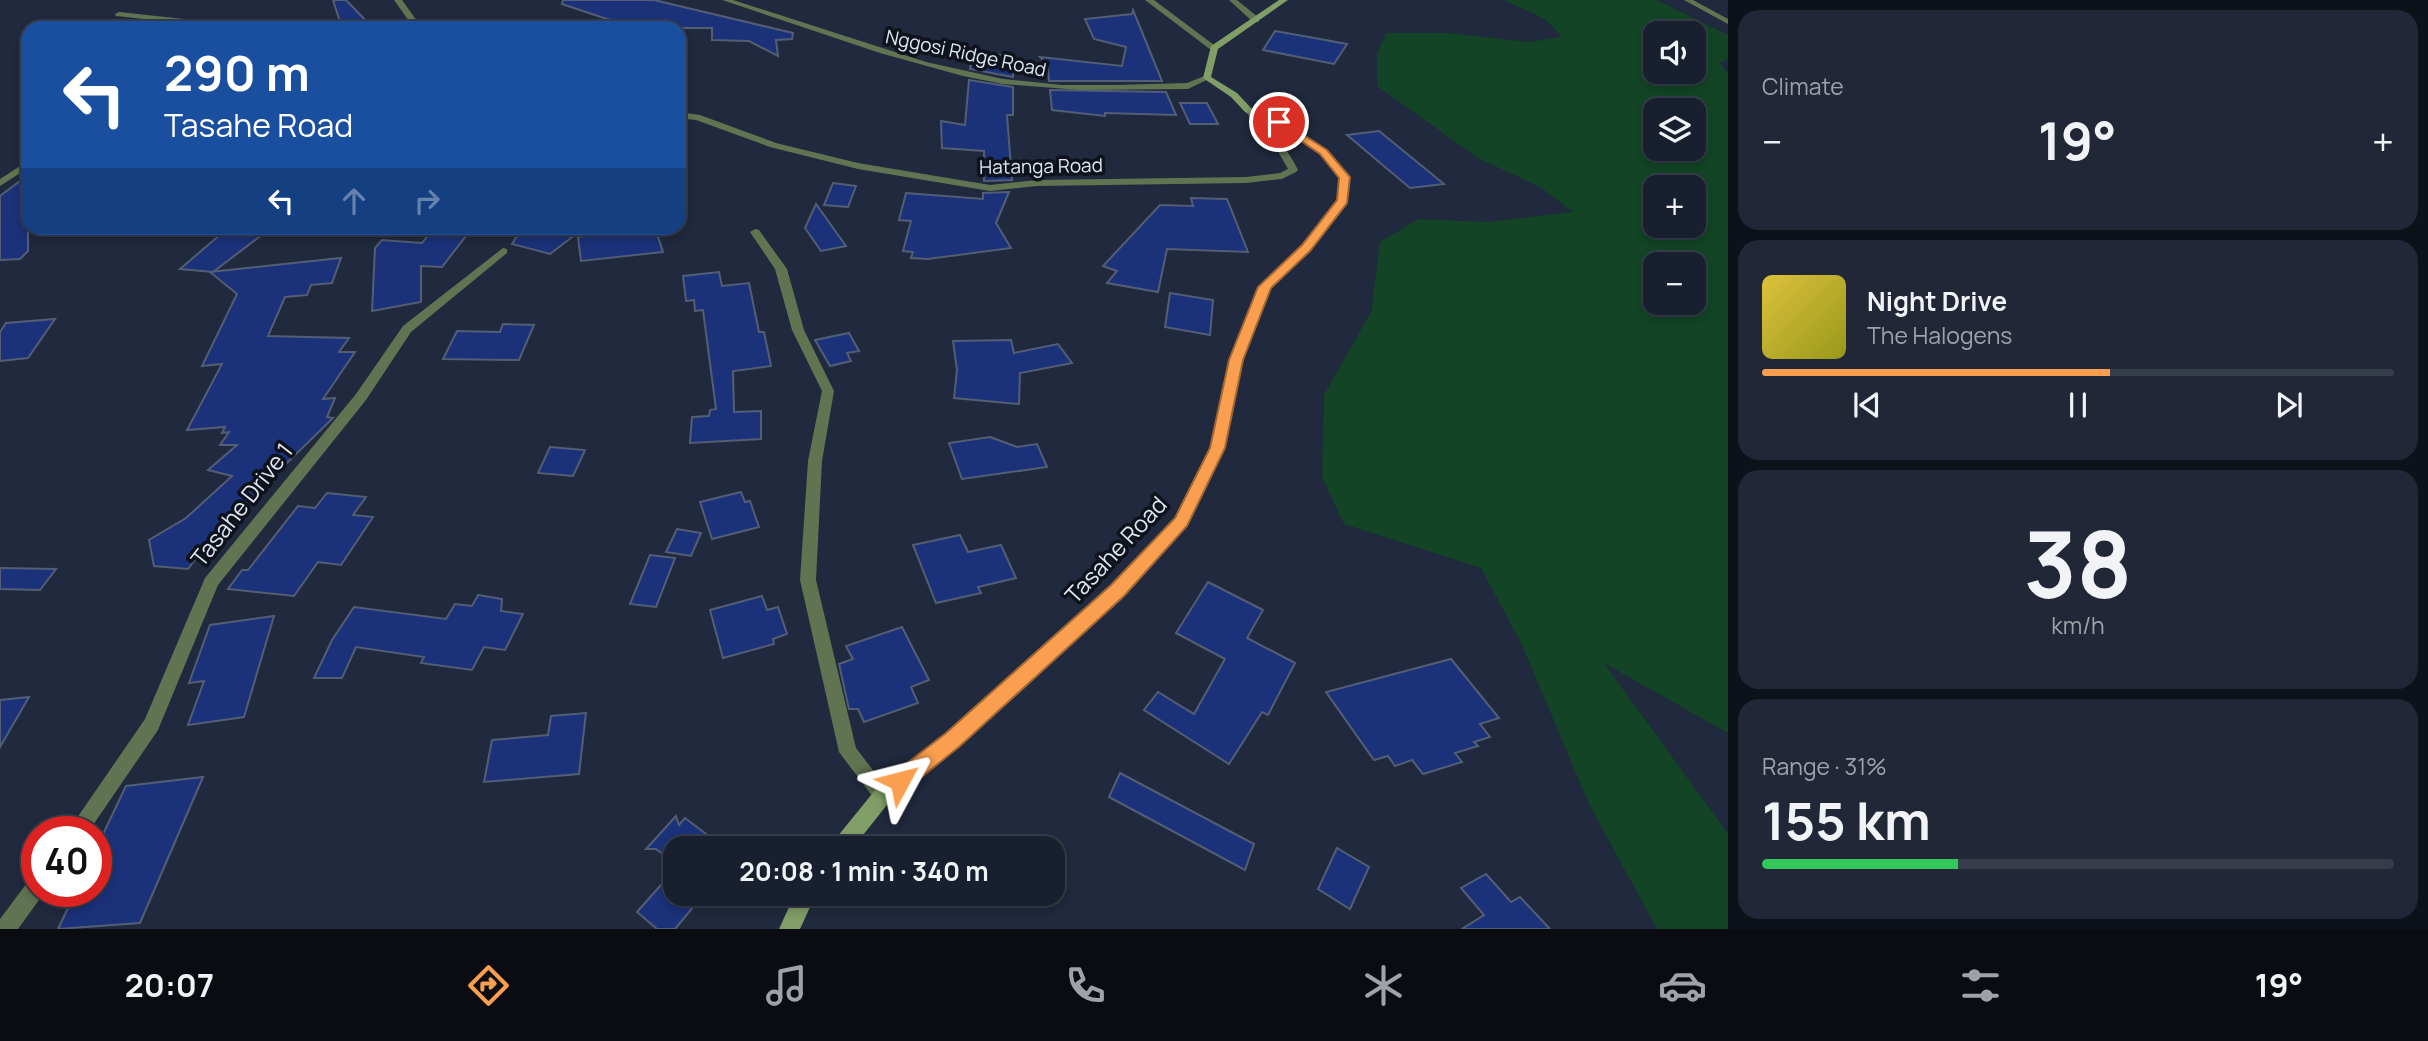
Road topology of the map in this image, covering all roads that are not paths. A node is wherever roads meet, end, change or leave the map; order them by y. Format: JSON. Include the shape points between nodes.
{"nodes":[{"id":1,"x":398,"y":0,"type":"edge"},
{"id":2,"x":726,"y":0,"type":"edge"},
{"id":3,"x":761,"y":0,"type":"edge"},
{"id":4,"x":1149,"y":0,"type":"edge"},
{"id":5,"x":1233,"y":0,"type":"edge"},
{"id":6,"x":1284,"y":0,"type":"edge"},
{"id":7,"x":1688,"y":0,"type":"edge"},
{"id":8,"x":753,"y":8,"type":"junction"},
{"id":9,"x":119,"y":15,"type":"dead end"},
{"id":10,"x":1256,"y":20,"type":"junction"},
{"id":11,"x":184,"y":21,"type":"edge"},
{"id":12,"x":413,"y":21,"type":"edge"},
{"id":13,"x":1728,"y":22,"type":"edge"},
{"id":14,"x":1214,"y":48,"type":"junction"},
{"id":15,"x":1207,"y":78,"type":"junction"},
{"id":16,"x":1248,"y":110,"type":"junction"},
{"id":17,"x":686,"y":116,"type":"edge"},
{"id":18,"x":21,"y":169,"type":"edge"},
{"id":19,"x":0,"y":183,"type":"edge"},
{"id":20,"x":755,"y":232,"type":"dead end"},
{"id":21,"x":503,"y":251,"type":"dead end"},
{"id":22,"x":883,"y":795,"type":"junction"},
{"id":23,"x":88,"y":816,"type":"edge"},
{"id":24,"x":850,"y":836,"type":"edge"},
{"id":25,"x":800,"y":906,"type":"edge"},
{"id":26,"x":21,"y":907,"type":"edge"},
{"id":27,"x":5,"y":929,"type":"edge"},
{"id":28,"x":789,"y":929,"type":"edge"}],
"edges":[{"from":1,"to":12,"type":"street"},
{"from":2,"to":8,"type":"street","name":"Nggosi Ridge Road"},
{"from":3,"to":8,"type":"street"},
{"from":4,"to":14,"type":"street"},
{"from":5,"to":10,"type":"street"},
{"from":6,"to":10,"type":"street"},
{"from":7,"to":13,"type":"street"},
{"from":8,"to":15,"type":"street","name":"Nggosi Ridge Road","via":[[875,50],[1043,86],[1188,86]]},
{"from":9,"to":11,"type":"street"},
{"from":10,"to":14,"type":"street"},
{"from":14,"to":15,"type":"street"},
{"from":15,"to":16,"type":"street","name":"Tasahe Road"},
{"from":16,"to":17,"type":"street","name":"Hatanga Road","via":[[1288,154],[1293,170],[1282,176],[1245,180],[1037,183],[990,188],[858,166],[773,145]]},
{"from":16,"to":22,"type":"street","name":"Tasahe Road","via":[[1279,122],[1323,152],[1345,177],[1343,200],[1306,248],[1265,287],[1236,360],[1217,448],[1181,522],[1118,590],[953,739]]},
{"from":18,"to":19,"type":"street"},
{"from":20,"to":22,"type":"street","via":[[781,268],[797,330],[828,391],[814,461],[808,580],[848,752]]},
{"from":21,"to":23,"type":"street","name":"Tasahe Drive 1","via":[[407,329],[360,397],[211,582],[152,724]]},
{"from":22,"to":24,"type":"street","name":"Tasahe Road"},
{"from":25,"to":28,"type":"street"},
{"from":26,"to":27,"type":"street"}]}
